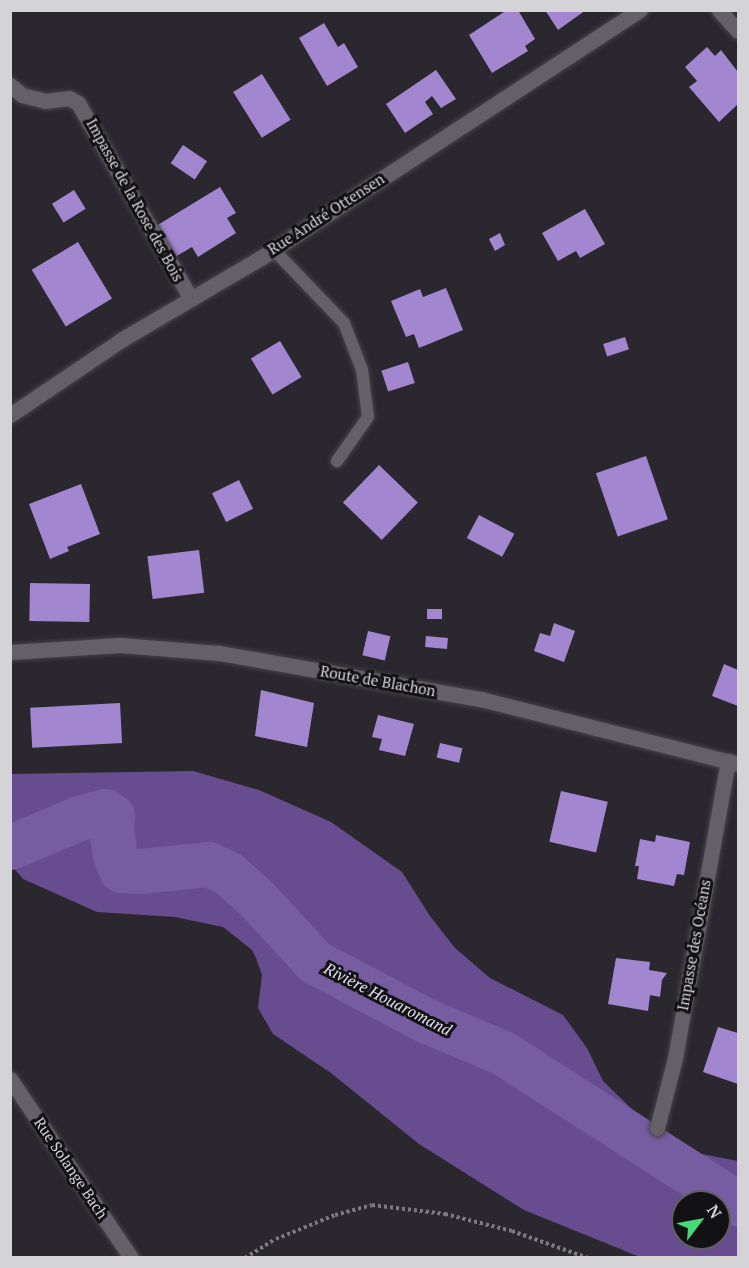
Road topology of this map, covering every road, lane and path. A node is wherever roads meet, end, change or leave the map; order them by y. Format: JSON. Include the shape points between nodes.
{"nodes":[{"id":1,"x":640,"y":10,"type":"edge"},
{"id":2,"x":719,"y":10,"type":"edge"},
{"id":3,"x":738,"y":31,"type":"edge"},
{"id":4,"x":10,"y":86,"type":"edge"},
{"id":5,"x":278,"y":246,"type":"junction"},
{"id":6,"x":191,"y":298,"type":"junction"},
{"id":7,"x":10,"y":415,"type":"edge"},
{"id":8,"x":337,"y":460,"type":"dead end"},
{"id":9,"x":10,"y":652,"type":"edge"},
{"id":10,"x":733,"y":763,"type":"edge"},
{"id":11,"x":10,"y":1078,"type":"edge"},
{"id":12,"x":657,"y":1128,"type":"dead end"},
{"id":13,"x":131,"y":1257,"type":"edge"},
{"id":14,"x":245,"y":1257,"type":"edge"},
{"id":15,"x":588,"y":1257,"type":"edge"}],
"edges":[{"from":1,"to":5,"type":"street","name":"Rue André Ottensen"},
{"from":2,"to":3,"type":"street"},
{"from":4,"to":6,"type":"street","name":"Impasse de la Rose des Bois","via":[[22,95],[45,101],[69,98],[78,103]]},
{"from":5,"to":6,"type":"street","name":"Rue André Ottensen"},
{"from":5,"to":8,"type":"lane","via":[[344,324],[362,370],[368,417]]},
{"from":6,"to":7,"type":"street","name":"Rue André Ottensen","via":[[120,340]]},
{"from":9,"to":10,"type":"street","name":"Route de Blachon","via":[[120,645],[219,653],[481,699]]},
{"from":10,"to":12,"type":"street","name":"Impasse des Océans","via":[[675,1058]]},
{"from":11,"to":13,"type":"street","name":"Rue Solange Bach"},
{"from":14,"to":15,"type":"path","via":[[276,1239],[372,1205],[445,1214],[512,1231]]}]}
